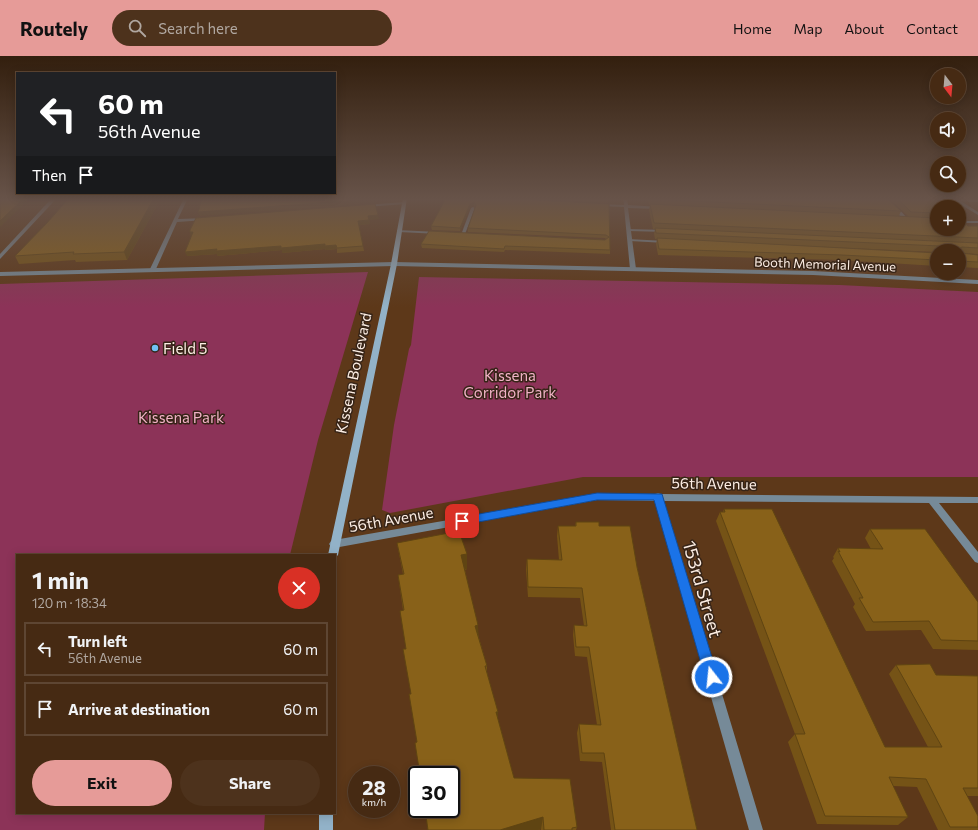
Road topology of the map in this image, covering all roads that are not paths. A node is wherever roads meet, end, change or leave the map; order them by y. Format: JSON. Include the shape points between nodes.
{"nodes":[{"id":1,"x":21,"y":234,"type":"edge"},
{"id":2,"x":169,"y":234,"type":"edge"},
{"id":3,"x":399,"y":234,"type":"edge"},
{"id":4,"x":629,"y":234,"type":"edge"},
{"id":5,"x":630,"y":240,"type":"junction"},
{"id":6,"x":669,"y":242,"type":"edge"},
{"id":7,"x":0,"y":257,"type":"edge"},
{"id":8,"x":394,"y":264,"type":"junction"},
{"id":9,"x":153,"y":269,"type":"junction"},
{"id":10,"x":633,"y":269,"type":"junction"},
{"id":11,"x":0,"y":274,"type":"edge"},
{"id":12,"x":978,"y":282,"type":"edge"},
{"id":13,"x":658,"y":496,"type":"junction"},
{"id":14,"x":931,"y":499,"type":"junction"},
{"id":15,"x":978,"y":500,"type":"edge"},
{"id":16,"x":334,"y":544,"type":"junction"},
{"id":17,"x":333,"y":554,"type":"edge"},
{"id":18,"x":978,"y":559,"type":"edge"},
{"id":19,"x":326,"y":814,"type":"edge"},
{"id":20,"x":326,"y":830,"type":"edge"},
{"id":21,"x":756,"y":830,"type":"edge"}],
"edges":[{"from":1,"to":7,"type":"street"},
{"from":2,"to":9,"type":"street"},
{"from":3,"to":8,"type":"main road","name":"Kissena Boulevard"},
{"from":4,"to":5,"type":"street"},
{"from":5,"to":6,"type":"street"},
{"from":5,"to":10,"type":"street"},
{"from":8,"to":9,"type":"street","name":"Booth Memorial Avenue"},
{"from":8,"to":10,"type":"street","name":"Booth Memorial Avenue"},
{"from":8,"to":16,"type":"main road","name":"Kissena Boulevard"},
{"from":9,"to":11,"type":"street","name":"Booth Memorial Avenue"},
{"from":10,"to":12,"type":"street","name":"Booth Memorial Avenue","via":[[813,273]]},
{"from":13,"to":14,"type":"street","name":"56th Avenue"},
{"from":13,"to":16,"type":"street","name":"56th Avenue","via":[[597,497]]},
{"from":13,"to":21,"type":"street","name":"153rd Street"},
{"from":14,"to":15,"type":"street","name":"56th Avenue"},
{"from":14,"to":18,"type":"street"},
{"from":16,"to":17,"type":"main road","name":"Kissena Boulevard"},
{"from":19,"to":20,"type":"main road"}]}
